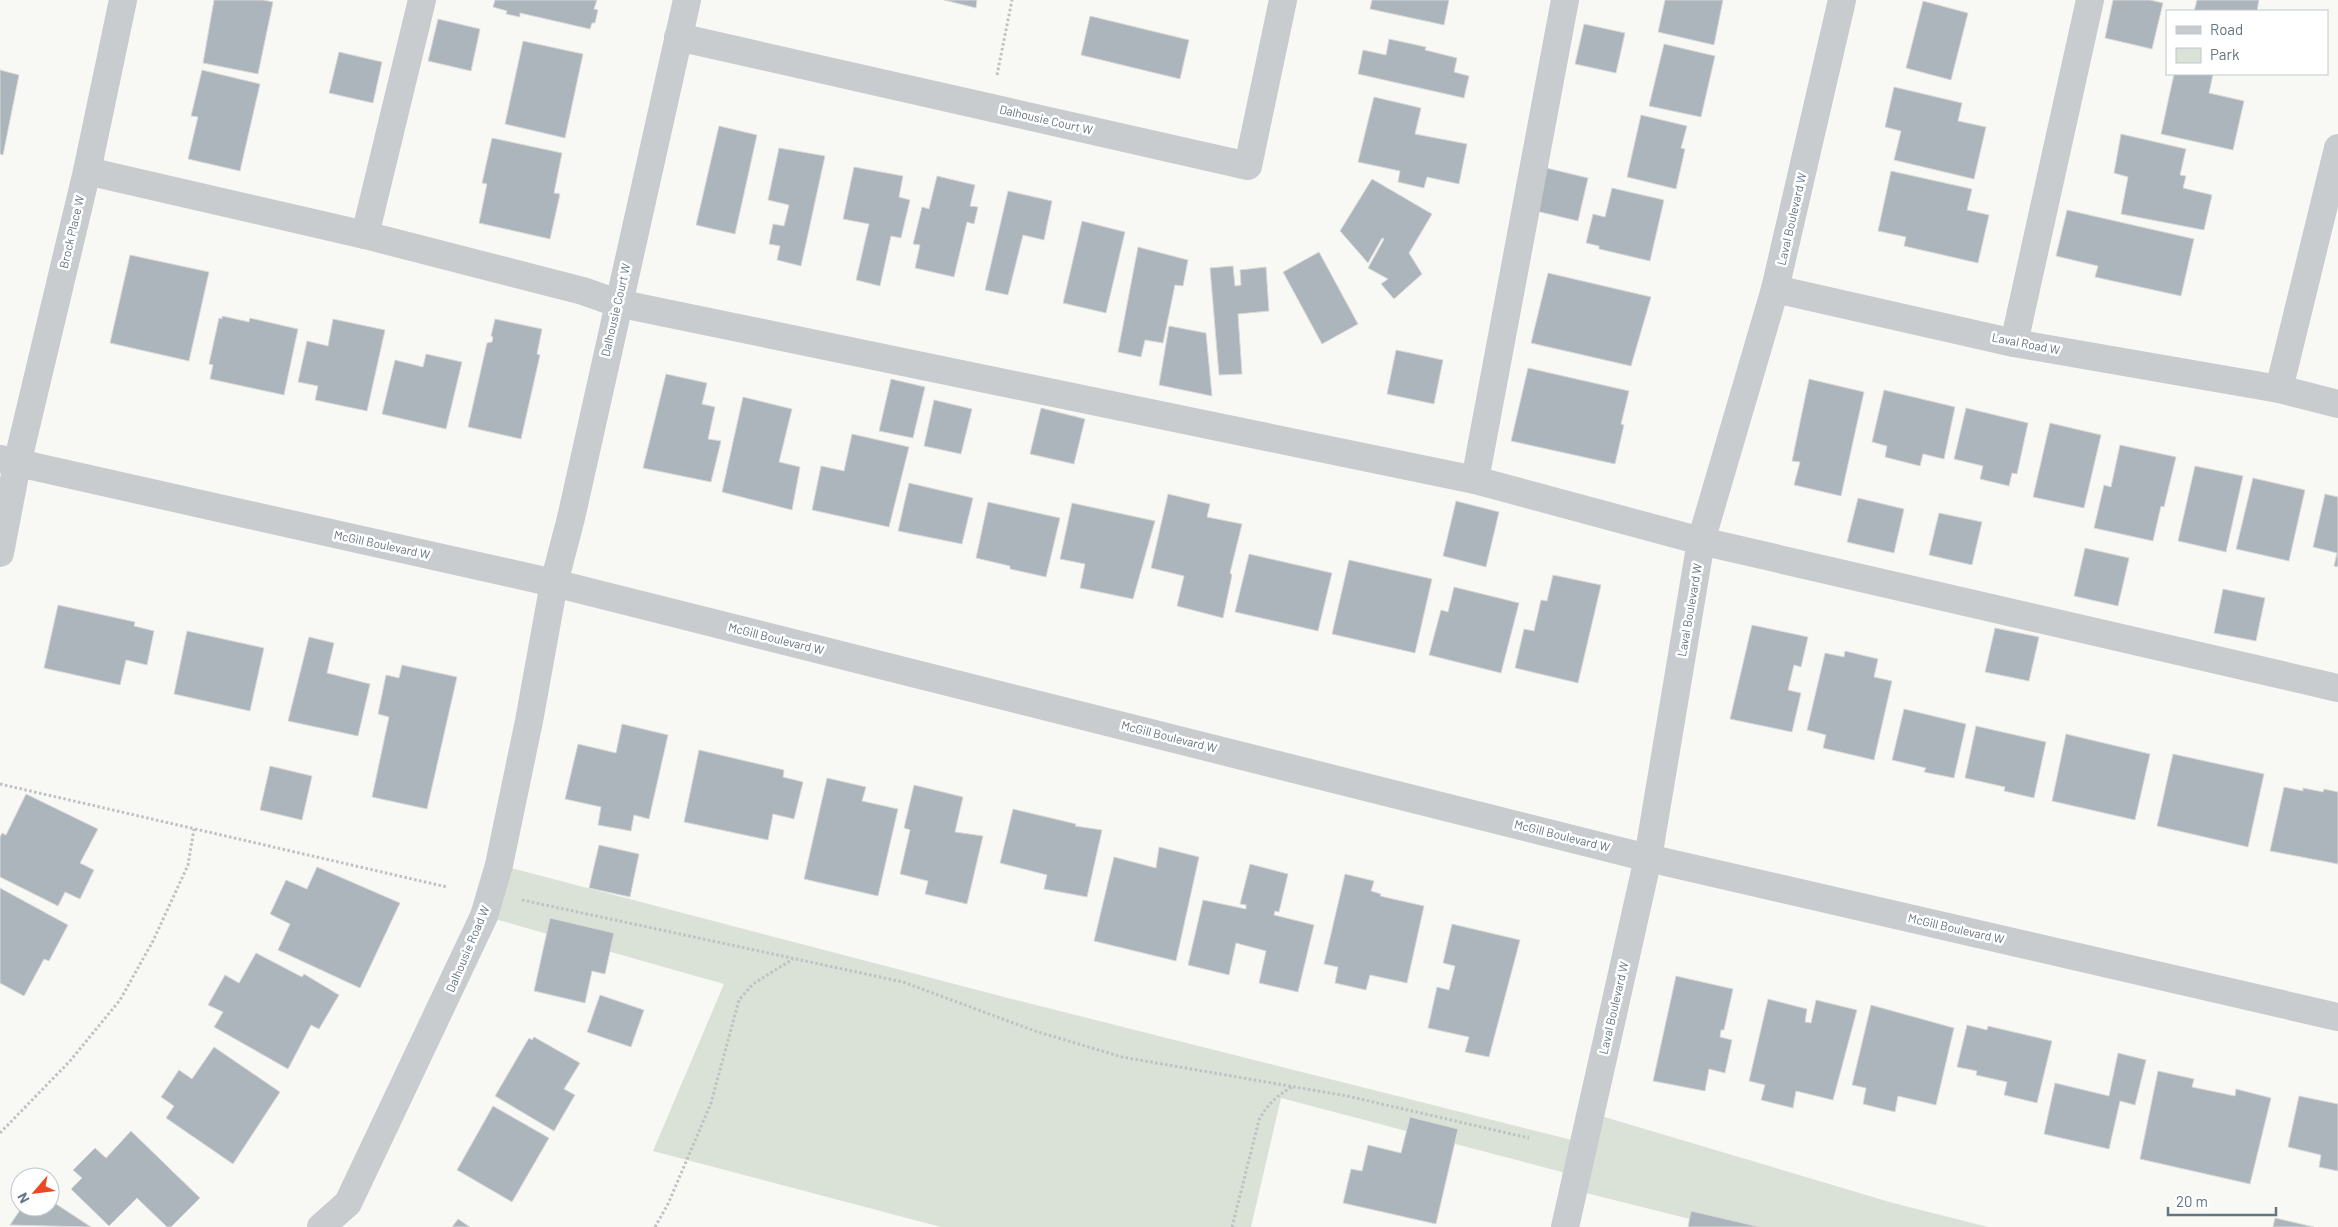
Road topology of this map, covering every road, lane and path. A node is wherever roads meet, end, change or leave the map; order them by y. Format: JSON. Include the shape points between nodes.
{"nodes":[{"id":1,"x":123,"y":0,"type":"edge"},
{"id":2,"x":422,"y":0,"type":"edge"},
{"id":3,"x":687,"y":0,"type":"edge"},
{"id":4,"x":1012,"y":0,"type":"edge"},
{"id":5,"x":1283,"y":0,"type":"edge"},
{"id":6,"x":1565,"y":0,"type":"edge"},
{"id":7,"x":1842,"y":0,"type":"edge"},
{"id":8,"x":2090,"y":0,"type":"edge"},
{"id":9,"x":678,"y":37,"type":"junction"},
{"id":10,"x":996,"y":79,"type":"dead end"},
{"id":11,"x":2338,"y":148,"type":"edge"},
{"id":12,"x":87,"y":171,"type":"junction"},
{"id":13,"x":365,"y":235,"type":"junction"},
{"id":14,"x":1776,"y":289,"type":"junction"},
{"id":15,"x":617,"y":303,"type":"junction"},
{"id":16,"x":2014,"y":343,"type":"junction"},
{"id":17,"x":2280,"y":389,"type":"junction"},
{"id":18,"x":2338,"y":404,"type":"edge"},
{"id":19,"x":9,"y":462,"type":"edge"},
{"id":20,"x":1475,"y":480,"type":"junction"},
{"id":21,"x":1701,"y":541,"type":"junction"},
{"id":22,"x":0,"y":554,"type":"edge"},
{"id":23,"x":554,"y":583,"type":"junction"},
{"id":24,"x":2338,"y":688,"type":"edge"},
{"id":25,"x":0,"y":784,"type":"edge"},
{"id":26,"x":194,"y":829,"type":"junction"},
{"id":27,"x":1648,"y":858,"type":"junction"},
{"id":28,"x":446,"y":887,"type":"dead end"},
{"id":29,"x":518,"y":900,"type":"dead end"},
{"id":30,"x":793,"y":959,"type":"junction"},
{"id":31,"x":2338,"y":1017,"type":"edge"},
{"id":32,"x":1292,"y":1087,"type":"junction"},
{"id":33,"x":0,"y":1133,"type":"edge"},
{"id":34,"x":1529,"y":1138,"type":"dead end"},
{"id":35,"x":321,"y":1227,"type":"edge"},
{"id":36,"x":655,"y":1227,"type":"edge"},
{"id":37,"x":1232,"y":1227,"type":"edge"},
{"id":38,"x":1565,"y":1227,"type":"edge"}],
"edges":[{"from":1,"to":12,"type":"street","name":"Brock Place W"},
{"from":2,"to":13,"type":"street"},
{"from":3,"to":9,"type":"street","name":"Dalhousie Court W"},
{"from":4,"to":10,"type":"path"},
{"from":5,"to":9,"type":"street","name":"Dalhousie Court W","via":[[1248,166]]},
{"from":6,"to":20,"type":"street"},
{"from":7,"to":14,"type":"street","name":"Laval Boulevard W"},
{"from":8,"to":16,"type":"street"},
{"from":9,"to":15,"type":"street","name":"Dalhousie Court W"},
{"from":11,"to":17,"type":"street"},
{"from":12,"to":13,"type":"street"},
{"from":12,"to":19,"type":"street","name":"Brock Place W"},
{"from":13,"to":15,"type":"street","via":[[583,291]]},
{"from":14,"to":16,"type":"street","name":"Laval Road W"},
{"from":14,"to":21,"type":"street","name":"Laval Boulevard W"},
{"from":15,"to":20,"type":"street"},
{"from":15,"to":23,"type":"street","name":"Dalhousie Court W"},
{"from":16,"to":17,"type":"street","name":"Laval Road W"},
{"from":17,"to":18,"type":"street","name":"Laval Road W"},
{"from":19,"to":22,"type":"street","name":"Brock Place W"},
{"from":19,"to":23,"type":"street","name":"McGill Boulevard W"},
{"from":20,"to":21,"type":"street"},
{"from":21,"to":24,"type":"street"},
{"from":21,"to":27,"type":"street","name":"Laval Boulevard W"},
{"from":23,"to":27,"type":"street","name":"McGill Boulevard W"},
{"from":23,"to":35,"type":"street","name":"Dalhousie Road W","via":[[499,865],[484,916],[348,1203]]},
{"from":25,"to":26,"type":"path"},
{"from":26,"to":28,"type":"path"},
{"from":26,"to":33,"type":"path","via":[[188,865],[153,941],[120,1000],[70,1061]]},
{"from":27,"to":31,"type":"street","name":"McGill Boulevard W"},
{"from":27,"to":38,"type":"street","name":"Laval Boulevard W"},
{"from":29,"to":30,"type":"path"},
{"from":30,"to":32,"type":"path","via":[[903,982],[1035,1031],[1122,1057]]},
{"from":30,"to":36,"type":"path","via":[[752,984],[739,1000],[711,1103]]},
{"from":32,"to":34,"type":"path","via":[[1347,1096]]},
{"from":32,"to":37,"type":"path","via":[[1278,1095],[1259,1120]]}]}
